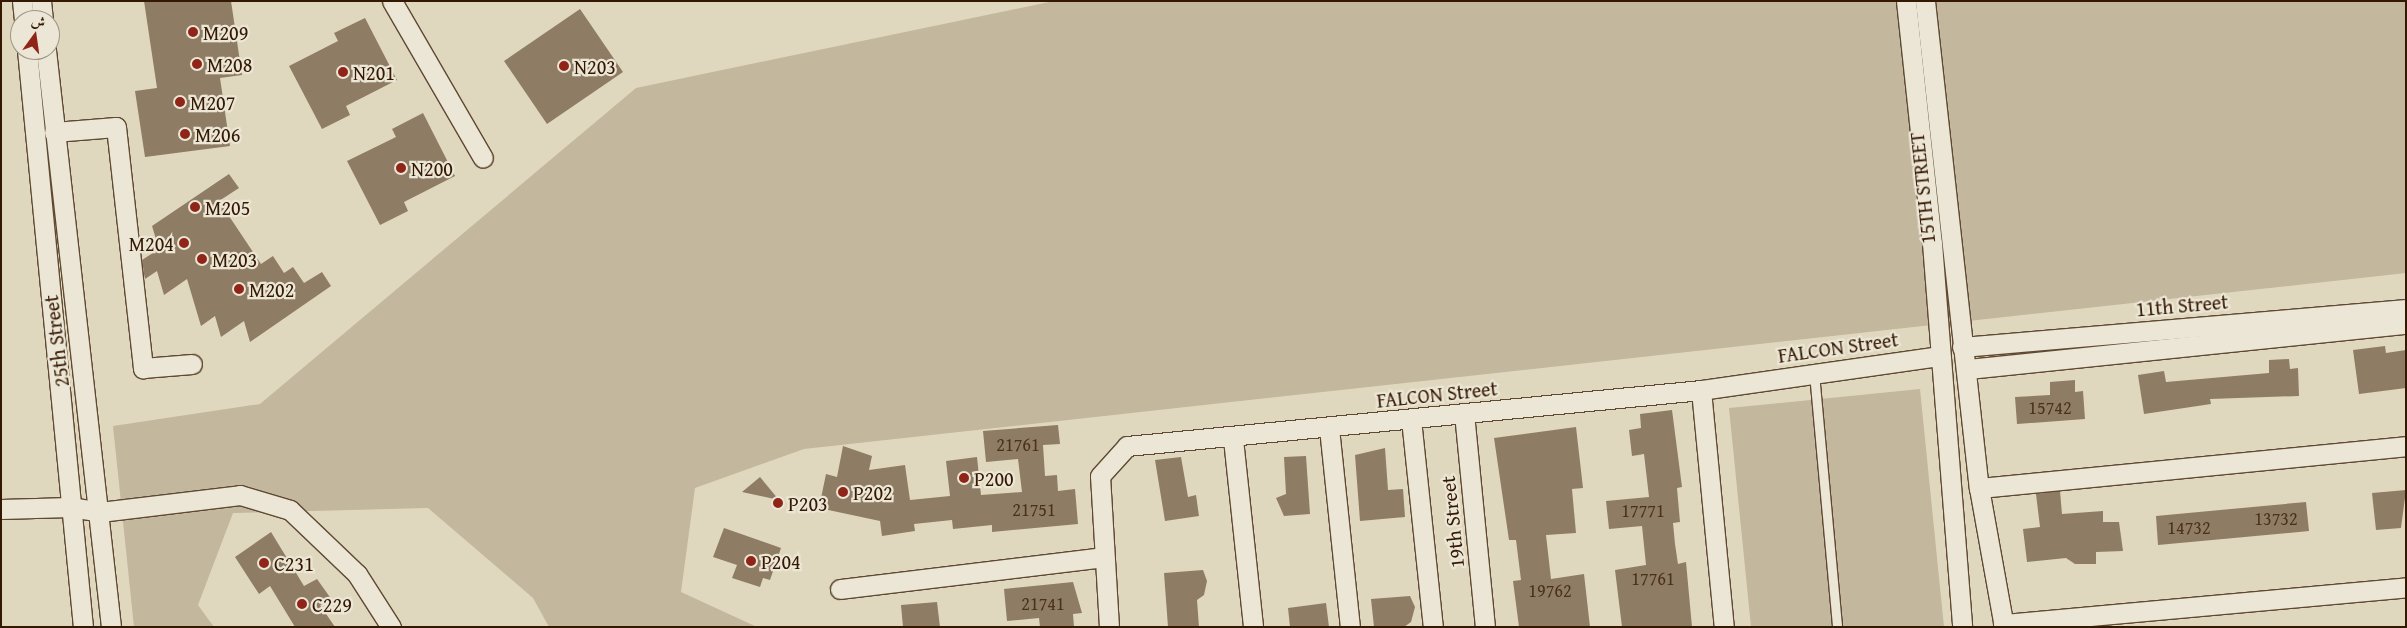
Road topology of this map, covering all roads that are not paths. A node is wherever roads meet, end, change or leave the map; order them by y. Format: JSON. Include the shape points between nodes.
{"nodes":[{"id":1,"x":392,"y":1,"type":"edge"},
{"id":2,"x":1906,"y":1,"type":"edge"},
{"id":3,"x":1925,"y":1,"type":"edge"},
{"id":4,"x":28,"y":60,"type":"edge"},
{"id":5,"x":47,"y":60,"type":"edge"},
{"id":6,"x":54,"y":132,"type":"junction"},
{"id":7,"x":483,"y":158,"type":"dead end"},
{"id":8,"x":2406,"y":309,"type":"edge"},
{"id":9,"x":2406,"y":324,"type":"edge"},
{"id":10,"x":1962,"y":347,"type":"junction"},
{"id":11,"x":1940,"y":356,"type":"junction"},
{"id":12,"x":192,"y":364,"type":"dead end"},
{"id":13,"x":1968,"y":369,"type":"junction"},
{"id":14,"x":1814,"y":371,"type":"junction"},
{"id":15,"x":1701,"y":390,"type":"junction"},
{"id":16,"x":1464,"y":413,"type":"junction"},
{"id":17,"x":1411,"y":419,"type":"junction"},
{"id":18,"x":1328,"y":428,"type":"junction"},
{"id":19,"x":1233,"y":439,"type":"junction"},
{"id":20,"x":2406,"y":446,"type":"edge"},
{"id":21,"x":1979,"y":488,"type":"junction"},
{"id":22,"x":70,"y":507,"type":"junction"},
{"id":23,"x":1,"y":509,"type":"edge"},
{"id":24,"x":100,"y":512,"type":"junction"},
{"id":25,"x":1102,"y":557,"type":"junction"},
{"id":26,"x":2406,"y":587,"type":"edge"},
{"id":27,"x":840,"y":589,"type":"dead end"},
{"id":28,"x":2003,"y":626,"type":"edge"},
{"id":29,"x":83,"y":627,"type":"edge"},
{"id":30,"x":111,"y":627,"type":"edge"},
{"id":31,"x":391,"y":627,"type":"edge"},
{"id":32,"x":1109,"y":627,"type":"edge"},
{"id":33,"x":1252,"y":627,"type":"edge"},
{"id":34,"x":1350,"y":627,"type":"edge"},
{"id":35,"x":1433,"y":627,"type":"edge"},
{"id":36,"x":1485,"y":627,"type":"edge"},
{"id":37,"x":1724,"y":627,"type":"edge"},
{"id":38,"x":1837,"y":627,"type":"edge"},
{"id":39,"x":1962,"y":627,"type":"edge"}],
"edges":[{"from":1,"to":7,"type":"street"},
{"from":2,"to":11,"type":"street"},
{"from":3,"to":10,"type":"street","name":"15TH STREET"},
{"from":4,"to":22,"type":"street","name":"25th Street"},
{"from":5,"to":6,"type":"street","name":"25th Street"},
{"from":6,"to":12,"type":"street","via":[[116,127],[143,368]]},
{"from":6,"to":24,"type":"street","name":"25th Street"},
{"from":8,"to":10,"type":"street","name":"11th Street"},
{"from":9,"to":13,"type":"street"},
{"from":10,"to":13,"type":"street","name":"15TH STREET"},
{"from":11,"to":14,"type":"street","name":"FALCON Street"},
{"from":11,"to":39,"type":"street"},
{"from":13,"to":21,"type":"street","name":"15TH STREET"},
{"from":14,"to":15,"type":"street","name":"FALCON Street"},
{"from":14,"to":38,"type":"lane"},
{"from":15,"to":16,"type":"street","name":"FALCON Street"},
{"from":15,"to":37,"type":"street"},
{"from":16,"to":17,"type":"street","name":"FALCON Street"},
{"from":16,"to":36,"type":"street","name":"19th Street"},
{"from":17,"to":18,"type":"street","name":"FALCON Street"},
{"from":17,"to":35,"type":"street","name":"19th Street"},
{"from":18,"to":19,"type":"street","name":"FALCON Street"},
{"from":18,"to":34,"type":"street"},
{"from":19,"to":25,"type":"street","name":"FALCON Street","via":[[1127,446],[1100,476]]},
{"from":19,"to":33,"type":"street"},
{"from":20,"to":21,"type":"street"},
{"from":21,"to":28,"type":"street","name":"15TH STREET"},
{"from":22,"to":23,"type":"street"},
{"from":22,"to":24,"type":"street"},
{"from":22,"to":29,"type":"street","name":"25th Street"},
{"from":24,"to":30,"type":"street","name":"25th Street"},
{"from":24,"to":31,"type":"street","via":[[240,495],[290,510],[357,574]]},
{"from":25,"to":27,"type":"street"},
{"from":25,"to":32,"type":"street","name":"FALCON Street"},
{"from":26,"to":28,"type":"street"}]}
